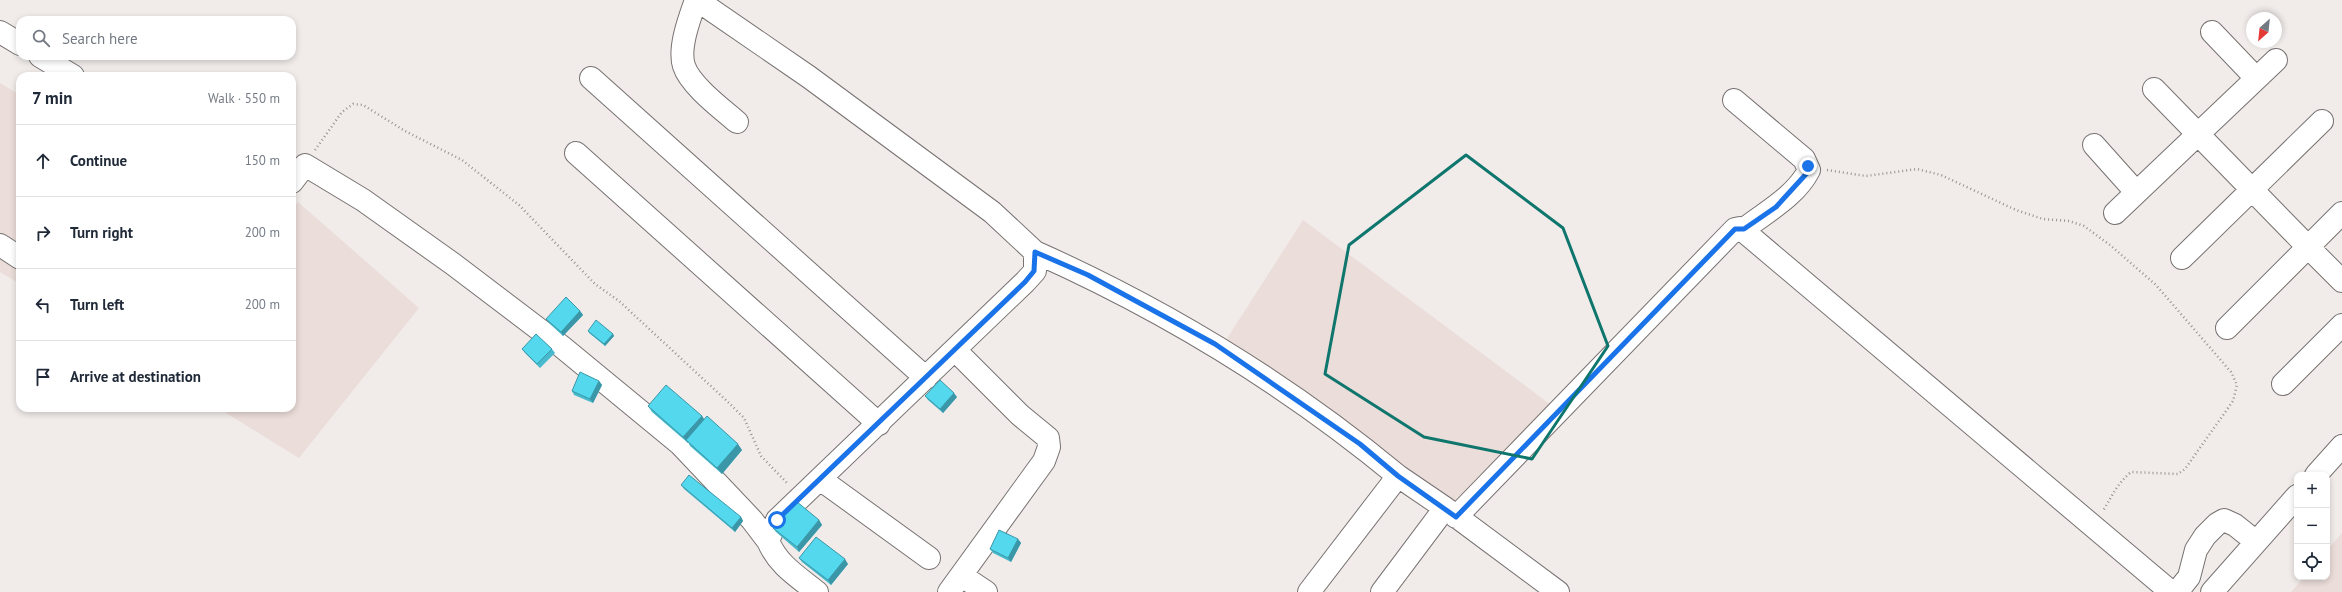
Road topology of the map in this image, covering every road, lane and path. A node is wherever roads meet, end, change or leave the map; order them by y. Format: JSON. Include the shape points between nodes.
{"nodes":[{"id":1,"x":697,"y":0,"type":"edge"},
{"id":2,"x":0,"y":32,"type":"edge"},
{"id":3,"x":2212,"y":32,"type":"dead end"},
{"id":4,"x":16,"y":42,"type":"edge"},
{"id":5,"x":47,"y":60,"type":"edge"},
{"id":6,"x":2276,"y":60,"type":"dead end"},
{"id":7,"x":66,"y":72,"type":"edge"},
{"id":8,"x":591,"y":78,"type":"dead end"},
{"id":9,"x":2256,"y":78,"type":"junction"},
{"id":10,"x":2154,"y":89,"type":"dead end"},
{"id":11,"x":1734,"y":100,"type":"dead end"},
{"id":12,"x":2322,"y":121,"type":"dead end"},
{"id":13,"x":737,"y":122,"type":"dead end"},
{"id":14,"x":2197,"y":133,"type":"junction"},
{"id":15,"x":2094,"y":145,"type":"dead end"},
{"id":16,"x":576,"y":153,"type":"dead end"},
{"id":17,"x":305,"y":165,"type":"junction"},
{"id":18,"x":1808,"y":166,"type":"junction"},
{"id":19,"x":296,"y":177,"type":"edge"},
{"id":20,"x":2253,"y":189,"type":"junction"},
{"id":21,"x":2136,"y":192,"type":"junction"},
{"id":22,"x":2115,"y":213,"type":"dead end"},
{"id":23,"x":2342,"y":213,"type":"edge"},
{"id":24,"x":1744,"y":229,"type":"junction"},
{"id":25,"x":0,"y":245,"type":"edge"},
{"id":26,"x":2308,"y":247,"type":"junction"},
{"id":27,"x":1035,"y":252,"type":"junction"},
{"id":28,"x":16,"y":255,"type":"edge"},
{"id":29,"x":2182,"y":258,"type":"dead end"},
{"id":30,"x":2342,"y":281,"type":"edge"},
{"id":31,"x":2342,"y":325,"type":"edge"},
{"id":32,"x":2227,"y":328,"type":"dead end"},
{"id":33,"x":955,"y":350,"type":"junction"},
{"id":34,"x":926,"y":378,"type":"junction"},
{"id":35,"x":2283,"y":384,"type":"dead end"},
{"id":36,"x":879,"y":424,"type":"junction"},
{"id":37,"x":2342,"y":446,"type":"edge"},
{"id":38,"x":2319,"y":472,"type":"edge"},
{"id":39,"x":1398,"y":476,"type":"junction"},
{"id":40,"x":820,"y":479,"type":"junction"},
{"id":41,"x":801,"y":498,"type":"junction"},
{"id":42,"x":2294,"y":499,"type":"edge"},
{"id":43,"x":1451,"y":513,"type":"junction"},
{"id":44,"x":2089,"y":522,"type":"junction"},
{"id":45,"x":768,"y":541,"type":"junction"},
{"id":46,"x":2255,"y":541,"type":"junction"},
{"id":47,"x":929,"y":558,"type":"dead end"},
{"id":48,"x":956,"y":584,"type":"edge"},
{"id":49,"x":817,"y":592,"type":"edge"},
{"id":50,"x":986,"y":592,"type":"edge"},
{"id":51,"x":1309,"y":592,"type":"edge"},
{"id":52,"x":1382,"y":592,"type":"edge"},
{"id":53,"x":1558,"y":592,"type":"edge"},
{"id":54,"x":2172,"y":592,"type":"edge"},
{"id":55,"x":2177,"y":592,"type":"edge"},
{"id":56,"x":2212,"y":592,"type":"edge"}],
"edges":[{"from":1,"to":13,"type":"street","via":[[687,25],[684,67],[695,83]]},
{"from":1,"to":27,"type":"street","via":[[816,82],[992,212]]},
{"from":2,"to":4,"type":"street"},
{"from":3,"to":9,"type":"street"},
{"from":5,"to":7,"type":"street"},
{"from":6,"to":9,"type":"street"},
{"from":8,"to":34,"type":"street"},
{"from":9,"to":14,"type":"street"},
{"from":10,"to":14,"type":"street"},
{"from":11,"to":18,"type":"street"},
{"from":12,"to":20,"type":"street"},
{"from":14,"to":20,"type":"street"},
{"from":14,"to":21,"type":"street"},
{"from":15,"to":21,"type":"street"},
{"from":16,"to":36,"type":"street"},
{"from":17,"to":19,"type":"street"},
{"from":17,"to":41,"type":"path","via":[[342,112],[353,104],[363,106],[462,160],[519,206],[595,284],[620,301],[728,402],[744,418],[761,456]]},
{"from":17,"to":45,"type":"street","via":[[370,204],[561,346],[680,444],[752,520]]},
{"from":18,"to":24,"type":"street","via":[[1807,173],[1798,185],[1776,207]]},
{"from":18,"to":44,"type":"path","via":[[1866,176],[1917,169],[1941,175],[2016,210],[2043,219],[2069,221],[2084,226],[2110,245],[2156,286],[2231,372],[2237,385],[2233,401],[2185,470],[2178,474],[2131,472],[2120,481],[2100,517]]},
{"from":20,"to":26,"type":"street"},
{"from":20,"to":29,"type":"street"},
{"from":21,"to":22,"type":"street"},
{"from":23,"to":26,"type":"street"},
{"from":24,"to":43,"type":"street","via":[[1735,229]]},
{"from":24,"to":44,"type":"street"},
{"from":25,"to":28,"type":"street"},
{"from":26,"to":30,"type":"street"},
{"from":26,"to":32,"type":"street"},
{"from":27,"to":33,"type":"street","via":[[1034,271]]},
{"from":27,"to":39,"type":"street","via":[[1088,275],[1215,344],[1360,444]]},
{"from":31,"to":35,"type":"street"},
{"from":33,"to":34,"type":"street"},
{"from":33,"to":48,"type":"street","via":[[1020,415],[1048,438],[1049,447],[1044,461]]},
{"from":34,"to":36,"type":"street"},
{"from":36,"to":40,"type":"street"},
{"from":37,"to":38,"type":"street"},
{"from":39,"to":43,"type":"street"},
{"from":39,"to":51,"type":"street"},
{"from":40,"to":41,"type":"street"},
{"from":40,"to":47,"type":"street"},
{"from":41,"to":45,"type":"street","via":[[777,520]]},
{"from":42,"to":46,"type":"street"},
{"from":43,"to":52,"type":"street"},
{"from":43,"to":53,"type":"street"},
{"from":44,"to":54,"type":"street"},
{"from":45,"to":49,"type":"street","via":[[774,556]]},
{"from":46,"to":55,"type":"street","via":[[2235,525],[2224,520],[2217,524],[2196,550],[2189,578]]},
{"from":46,"to":56,"type":"street"},
{"from":48,"to":50,"type":"street"}]}
